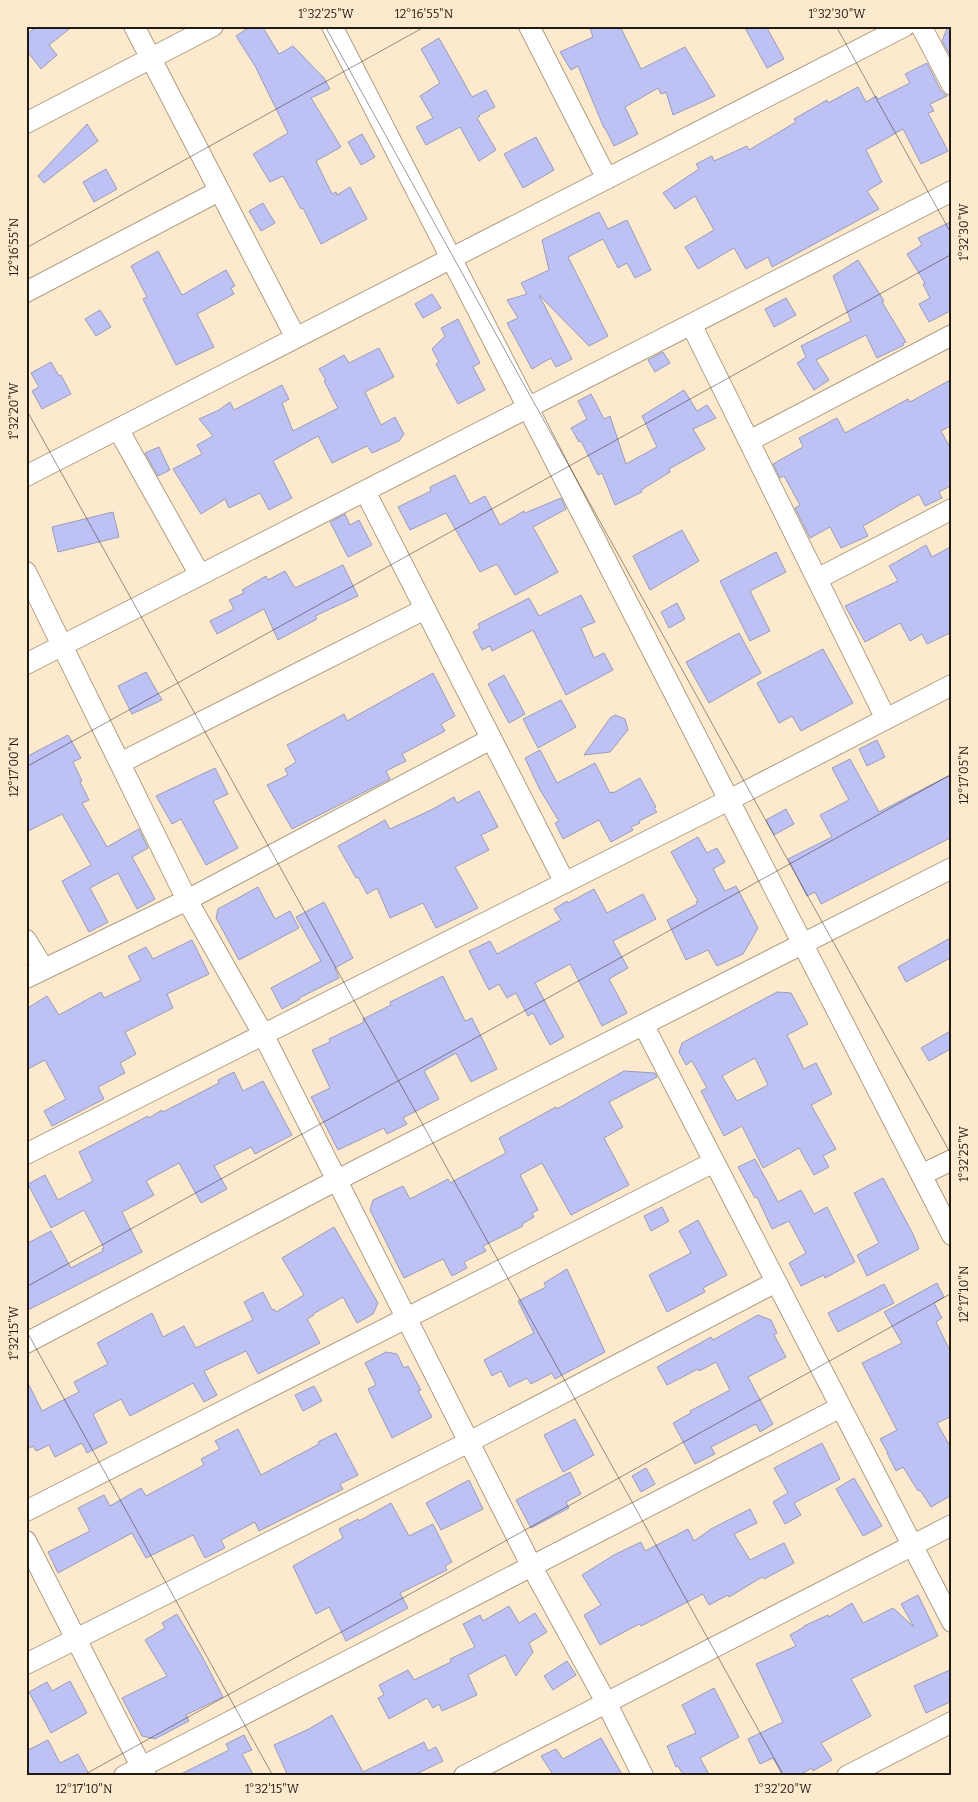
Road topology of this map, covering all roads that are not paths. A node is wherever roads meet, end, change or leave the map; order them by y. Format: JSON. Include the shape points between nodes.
{"nodes":[{"id":1,"x":134,"y":26,"type":"edge"},
{"id":2,"x":213,"y":26,"type":"edge"},
{"id":3,"x":332,"y":26,"type":"edge"},
{"id":4,"x":904,"y":26,"type":"edge"},
{"id":5,"x":921,"y":26,"type":"edge"},
{"id":6,"x":536,"y":29,"type":"edge"},
{"id":7,"x":150,"y":58,"type":"junction"},
{"id":8,"x":952,"y":85,"type":"edge"},
{"id":9,"x":26,"y":123,"type":"edge"},
{"id":10,"x":607,"y":180,"type":"junction"},
{"id":11,"x":219,"y":191,"type":"junction"},
{"id":12,"x":952,"y":191,"type":"edge"},
{"id":13,"x":452,"y":259,"type":"junction"},
{"id":14,"x":26,"y":292,"type":"edge"},
{"id":15,"x":691,"y":324,"type":"junction"},
{"id":16,"x":952,"y":336,"type":"edge"},
{"id":17,"x":296,"y":338,"type":"junction"},
{"id":18,"x":528,"y":408,"type":"junction"},
{"id":19,"x":118,"y":428,"type":"junction"},
{"id":20,"x":748,"y":441,"type":"junction"},
{"id":21,"x":26,"y":476,"type":"edge"},
{"id":22,"x":365,"y":491,"type":"junction"},
{"id":23,"x":952,"y":509,"type":"edge"},
{"id":24,"x":26,"y":572,"type":"edge"},
{"id":25,"x":200,"y":575,"type":"junction"},
{"id":26,"x":817,"y":579,"type":"junction"},
{"id":27,"x":425,"y":609,"type":"junction"},
{"id":28,"x":62,"y":645,"type":"junction"},
{"id":29,"x":26,"y":664,"type":"edge"},
{"id":30,"x":952,"y":685,"type":"edge"},
{"id":31,"x":886,"y":719,"type":"junction"},
{"id":32,"x":492,"y":739,"type":"junction"},
{"id":33,"x":120,"y":763,"type":"junction"},
{"id":34,"x":729,"y":800,"type":"junction"},
{"id":35,"x":952,"y":868,"type":"edge"},
{"id":36,"x":565,"y":883,"type":"junction"},
{"id":37,"x":187,"y":900,"type":"junction"},
{"id":38,"x":26,"y":940,"type":"edge"},
{"id":39,"x":803,"y":944,"type":"junction"},
{"id":40,"x":44,"y":969,"type":"junction"},
{"id":41,"x":26,"y":978,"type":"edge"},
{"id":42,"x":644,"y":1026,"type":"junction"},
{"id":43,"x":263,"y":1034,"type":"junction"},
{"id":44,"x":26,"y":1154,"type":"edge"},
{"id":45,"x":952,"y":1160,"type":"edge"},
{"id":46,"x":714,"y":1162,"type":"junction"},
{"id":47,"x":921,"y":1175,"type":"junction"},
{"id":48,"x":337,"y":1180,"type":"junction"},
{"id":49,"x":952,"y":1235,"type":"edge"},
{"id":50,"x":776,"y":1282,"type":"junction"},
{"id":51,"x":407,"y":1318,"type":"junction"},
{"id":52,"x":26,"y":1343,"type":"edge"},
{"id":53,"x":841,"y":1407,"type":"junction"},
{"id":54,"x":469,"y":1442,"type":"junction"},
{"id":55,"x":26,"y":1511,"type":"edge"},
{"id":56,"x":952,"y":1525,"type":"edge"},
{"id":57,"x":26,"y":1541,"type":"edge"},
{"id":58,"x":912,"y":1545,"type":"junction"},
{"id":59,"x":532,"y":1567,"type":"junction"},
{"id":60,"x":952,"y":1622,"type":"edge"},
{"id":61,"x":76,"y":1639,"type":"junction"},
{"id":62,"x":26,"y":1664,"type":"edge"},
{"id":63,"x":606,"y":1702,"type":"junction"},
{"id":64,"x":952,"y":1722,"type":"edge"},
{"id":65,"x":137,"y":1773,"type":"edge"},
{"id":66,"x":464,"y":1776,"type":"edge"},
{"id":67,"x":643,"y":1776,"type":"edge"},
{"id":68,"x":846,"y":1776,"type":"edge"}],
"edges":[{"from":1,"to":7,"type":"street"},
{"from":2,"to":7,"type":"street"},
{"from":3,"to":13,"type":"street"},
{"from":4,"to":10,"type":"street"},
{"from":5,"to":8,"type":"street"},
{"from":6,"to":10,"type":"street"},
{"from":7,"to":9,"type":"street"},
{"from":7,"to":11,"type":"street"},
{"from":10,"to":13,"type":"street"},
{"from":11,"to":14,"type":"street"},
{"from":11,"to":17,"type":"street"},
{"from":12,"to":15,"type":"street"},
{"from":13,"to":17,"type":"street"},
{"from":13,"to":18,"type":"street"},
{"from":15,"to":18,"type":"street"},
{"from":15,"to":20,"type":"street"},
{"from":16,"to":20,"type":"street"},
{"from":17,"to":19,"type":"street"},
{"from":18,"to":22,"type":"street"},
{"from":18,"to":34,"type":"street"},
{"from":19,"to":21,"type":"street"},
{"from":19,"to":25,"type":"street"},
{"from":20,"to":26,"type":"street"},
{"from":22,"to":25,"type":"street"},
{"from":22,"to":27,"type":"street"},
{"from":23,"to":26,"type":"street"},
{"from":24,"to":28,"type":"street"},
{"from":25,"to":28,"type":"street"},
{"from":26,"to":31,"type":"street"},
{"from":27,"to":32,"type":"street"},
{"from":27,"to":33,"type":"street"},
{"from":28,"to":29,"type":"street"},
{"from":28,"to":33,"type":"street"},
{"from":30,"to":31,"type":"street"},
{"from":31,"to":34,"type":"street"},
{"from":32,"to":36,"type":"street"},
{"from":32,"to":37,"type":"street"},
{"from":33,"to":37,"type":"street"},
{"from":34,"to":36,"type":"street"},
{"from":34,"to":39,"type":"street"},
{"from":35,"to":39,"type":"street"},
{"from":36,"to":43,"type":"street"},
{"from":37,"to":40,"type":"street"},
{"from":37,"to":43,"type":"street"},
{"from":38,"to":40,"type":"street"},
{"from":39,"to":42,"type":"street"},
{"from":39,"to":47,"type":"street"},
{"from":40,"to":41,"type":"street"},
{"from":42,"to":46,"type":"street"},
{"from":42,"to":48,"type":"street"},
{"from":43,"to":44,"type":"street"},
{"from":43,"to":48,"type":"street"},
{"from":45,"to":47,"type":"street"},
{"from":46,"to":50,"type":"street"},
{"from":46,"to":51,"type":"street"},
{"from":47,"to":49,"type":"street"},
{"from":48,"to":51,"type":"street"},
{"from":48,"to":52,"type":"street"},
{"from":50,"to":53,"type":"street"},
{"from":50,"to":54,"type":"street"},
{"from":51,"to":54,"type":"street"},
{"from":51,"to":55,"type":"street"},
{"from":53,"to":58,"type":"street"},
{"from":53,"to":59,"type":"street"},
{"from":54,"to":59,"type":"street"},
{"from":54,"to":61,"type":"street"},
{"from":56,"to":58,"type":"street"},
{"from":57,"to":61,"type":"street"},
{"from":58,"to":60,"type":"street"},
{"from":58,"to":63,"type":"street"},
{"from":59,"to":63,"type":"street"},
{"from":59,"to":65,"type":"street"},
{"from":61,"to":62,"type":"street"},
{"from":61,"to":65,"type":"street"},
{"from":63,"to":66,"type":"street"},
{"from":63,"to":67,"type":"street"},
{"from":64,"to":68,"type":"street"}]}
